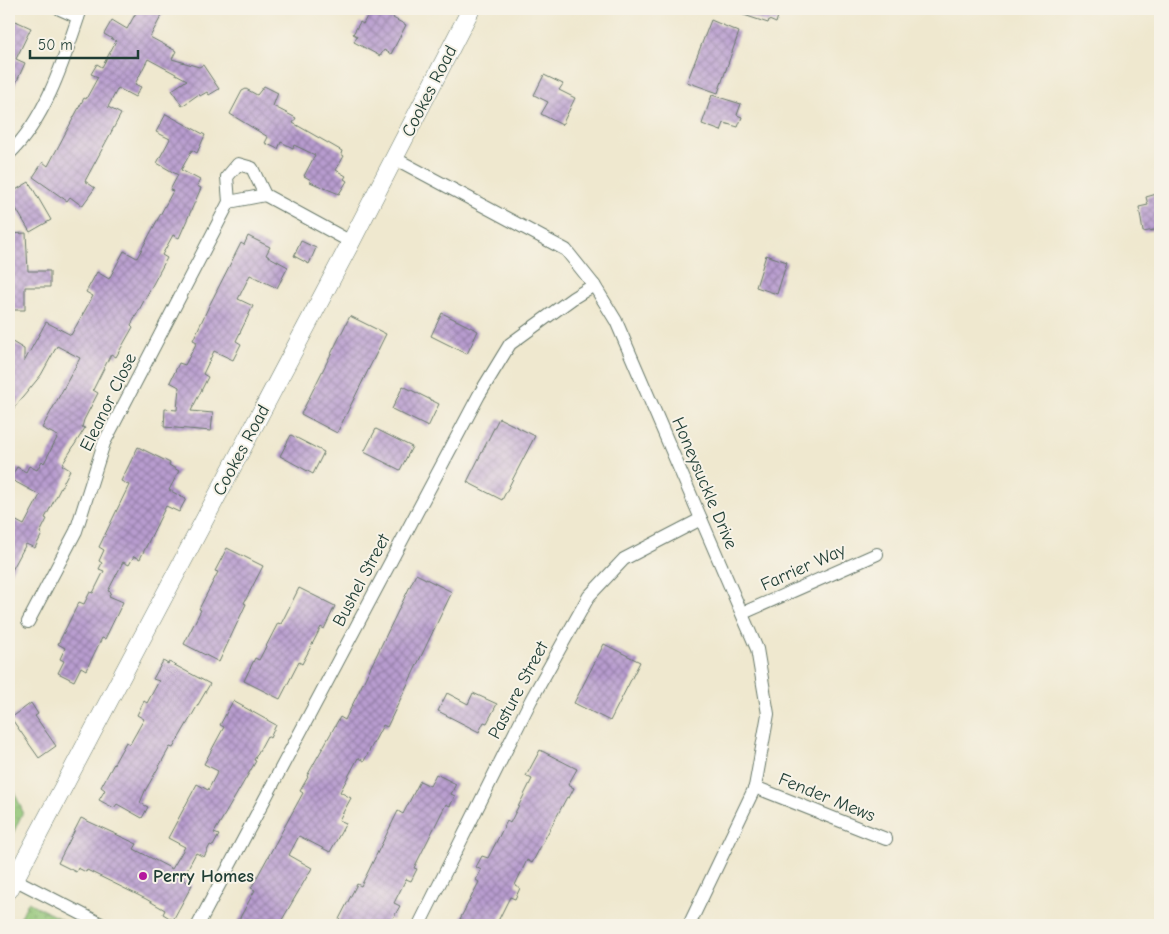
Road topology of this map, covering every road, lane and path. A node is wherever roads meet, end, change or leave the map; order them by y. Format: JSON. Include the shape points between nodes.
{"nodes":[{"id":1,"x":60,"y":9,"type":"edge"},
{"id":2,"x":471,"y":9,"type":"edge"},
{"id":3,"x":79,"y":13,"type":"edge"},
{"id":4,"x":9,"y":154,"type":"edge"},
{"id":5,"x":394,"y":158,"type":"junction"},
{"id":6,"x":265,"y":195,"type":"junction"},
{"id":7,"x":229,"y":202,"type":"junction"},
{"id":8,"x":351,"y":242,"type":"junction"},
{"id":9,"x":594,"y":285,"type":"junction"},
{"id":10,"x":701,"y":519,"type":"junction"},
{"id":11,"x":877,"y":554,"type":"dead end"},
{"id":12,"x":743,"y":613,"type":"junction"},
{"id":13,"x":28,"y":622,"type":"dead end"},
{"id":14,"x":755,"y":787,"type":"junction"},
{"id":15,"x":886,"y":839,"type":"dead end"},
{"id":16,"x":12,"y":884,"type":"edge"},
{"id":17,"x":103,"y":925,"type":"edge"},
{"id":18,"x":198,"y":925,"type":"edge"},
{"id":19,"x":419,"y":925,"type":"edge"},
{"id":20,"x":688,"y":925,"type":"edge"}],
"edges":[{"from":1,"to":3,"type":"street"},
{"from":2,"to":5,"type":"street","name":"Cookes Road"},
{"from":3,"to":4,"type":"street","via":[[62,64],[41,110],[21,142]]},
{"from":5,"to":8,"type":"street","name":"Cookes Road"},
{"from":5,"to":9,"type":"street","name":"Honeysuckle Drive","via":[[566,250]]},
{"from":6,"to":7,"type":"street"},
{"from":6,"to":7,"type":"street","via":[[252,168],[238,164],[227,177]]},
{"from":6,"to":8,"type":"street"},
{"from":7,"to":13,"type":"street","name":"Eleanor Close","via":[[104,443],[76,531]]},
{"from":8,"to":16,"type":"street","name":"Cookes Road"},
{"from":9,"to":10,"type":"street","name":"Honeysuckle Drive","via":[[616,321]]},
{"from":9,"to":18,"type":"street","name":"Bushel Street","via":[[510,344],[478,395]]},
{"from":10,"to":12,"type":"street","name":"Honeysuckle Drive"},
{"from":10,"to":19,"type":"street","name":"Pasture Street","via":[[624,559],[589,596],[531,700]]},
{"from":11,"to":12,"type":"street","name":"Farrier Way"},
{"from":12,"to":14,"type":"street","name":"Honeysuckle Drive","via":[[757,649],[768,714]]},
{"from":14,"to":15,"type":"street","name":"Fender Mews"},
{"from":14,"to":20,"type":"street","name":"Honeysuckle Drive"},
{"from":16,"to":17,"type":"street"}]}
